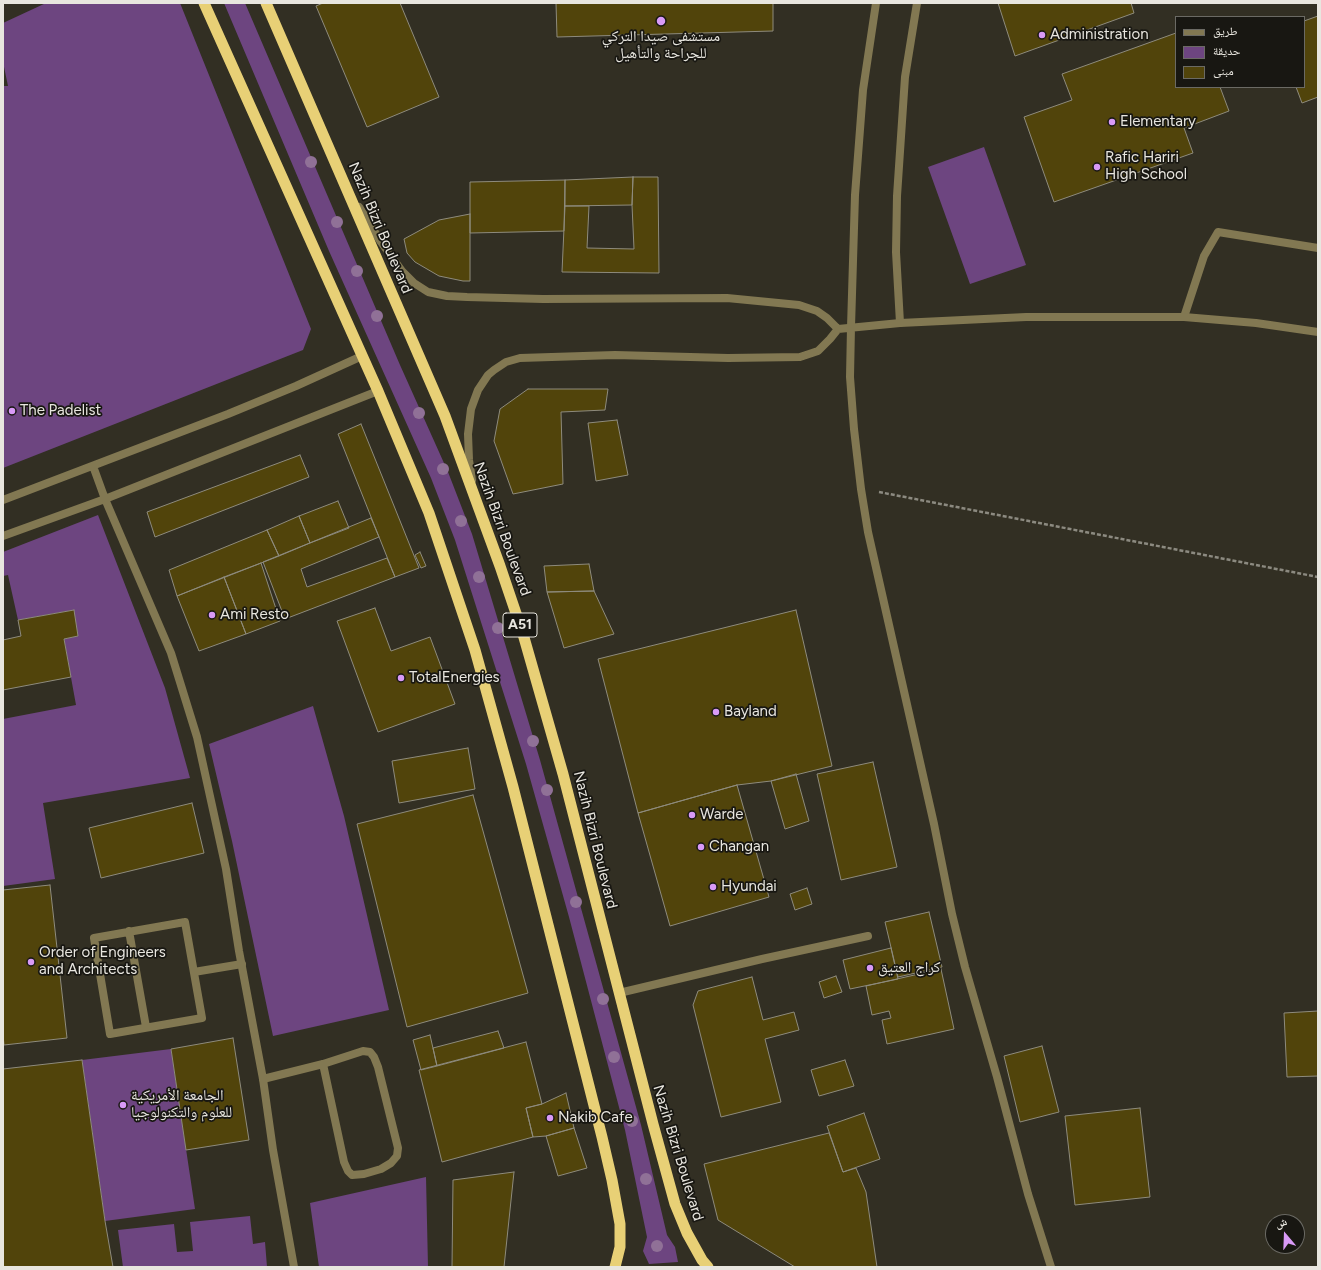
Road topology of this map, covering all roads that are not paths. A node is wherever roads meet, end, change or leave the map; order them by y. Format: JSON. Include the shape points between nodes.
{"nodes":[{"id":1,"x":204,"y":3,"type":"edge"},
{"id":2,"x":266,"y":3,"type":"edge"},
{"id":3,"x":876,"y":3,"type":"edge"},
{"id":4,"x":917,"y":3,"type":"edge"},
{"id":5,"x":345,"y":185,"type":"junction"},
{"id":6,"x":1318,"y":248,"type":"edge"},
{"id":7,"x":1184,"y":317,"type":"junction"},
{"id":8,"x":900,"y":323,"type":"junction"},
{"id":9,"x":851,"y":327,"type":"junction"},
{"id":10,"x":838,"y":329,"type":"junction"},
{"id":11,"x":1318,"y":332,"type":"edge"},
{"id":12,"x":362,"y":356,"type":"junction"},
{"id":13,"x":378,"y":391,"type":"junction"},
{"id":14,"x":92,"y":466,"type":"junction"},
{"id":15,"x":475,"y":497,"type":"junction"},
{"id":16,"x":105,"y":499,"type":"junction"},
{"id":17,"x":3,"y":500,"type":"edge"},
{"id":18,"x":3,"y":536,"type":"edge"},
{"id":19,"x":129,"y":931,"type":"junction"},
{"id":20,"x":868,"y":936,"type":"dead end"},
{"id":21,"x":242,"y":964,"type":"junction"},
{"id":22,"x":194,"y":972,"type":"junction"},
{"id":23,"x":619,"y":993,"type":"junction"},
{"id":24,"x":146,"y":1027,"type":"junction"},
{"id":25,"x":323,"y":1064,"type":"junction"},
{"id":26,"x":263,"y":1079,"type":"junction"},
{"id":27,"x":294,"y":1267,"type":"edge"},
{"id":28,"x":614,"y":1267,"type":"edge"},
{"id":29,"x":708,"y":1267,"type":"edge"},
{"id":30,"x":1051,"y":1267,"type":"edge"}],
"edges":[{"from":1,"to":12,"type":"highway"},
{"from":2,"to":5,"type":"highway","name":"Nazih Bizri Boulevard","number":"A51"},
{"from":3,"to":9,"type":"street","via":[[863,98],[855,195]]},
{"from":4,"to":8,"type":"street","via":[[906,77],[896,196]]},
{"from":5,"to":10,"type":"street","via":[[391,257],[414,283],[428,292],[482,298],[727,298],[799,305],[817,311]]},
{"from":5,"to":15,"type":"highway","name":"Nazih Bizri Boulevard","number":"A51","via":[[445,416]]},
{"from":6,"to":7,"type":"street","via":[[1218,232],[1204,256]]},
{"from":7,"to":8,"type":"street","via":[[1026,316]]},
{"from":7,"to":11,"type":"street","via":[[1256,323]]},
{"from":8,"to":9,"type":"street"},
{"from":9,"to":10,"type":"street"},
{"from":9,"to":30,"type":"street","via":[[850,377],[854,429],[868,532],[933,817],[954,922],[1028,1194]]},
{"from":10,"to":15,"type":"street","via":[[818,351],[800,357],[615,355],[520,358],[506,362],[482,382],[471,409],[468,446]]},
{"from":12,"to":13,"type":"highway"},
{"from":12,"to":14,"type":"street","via":[[228,414]]},
{"from":13,"to":16,"type":"street"},
{"from":13,"to":28,"type":"highway","via":[[429,513],[475,650],[513,787],[612,1180],[620,1224],[620,1247]]},
{"from":14,"to":16,"type":"street"},
{"from":14,"to":17,"type":"street"},
{"from":15,"to":23,"type":"highway","name":"Nazih Bizri Boulevard","number":"A51","via":[[523,634],[563,774]]},
{"from":16,"to":18,"type":"street"},
{"from":16,"to":21,"type":"street","via":[[171,653],[197,738],[226,869]]},
{"from":19,"to":22,"type":"street","via":[[185,922]]},
{"from":19,"to":24,"type":"street"},
{"from":19,"to":24,"type":"street","via":[[94,938],[110,1034]]},
{"from":20,"to":23,"type":"street"},
{"from":21,"to":22,"type":"street"},
{"from":21,"to":26,"type":"street"},
{"from":22,"to":24,"type":"street","via":[[202,1018]]},
{"from":23,"to":29,"type":"highway","name":"Nazih Bizri Boulevard","number":"A51","via":[[675,1204],[687,1233]]},
{"from":25,"to":25,"type":"street","via":[[363,1051],[370,1052],[374,1057],[398,1148],[397,1156],[391,1163],[364,1174],[352,1175],[348,1171]]},
{"from":25,"to":26,"type":"street"},
{"from":26,"to":27,"type":"street"}]}
